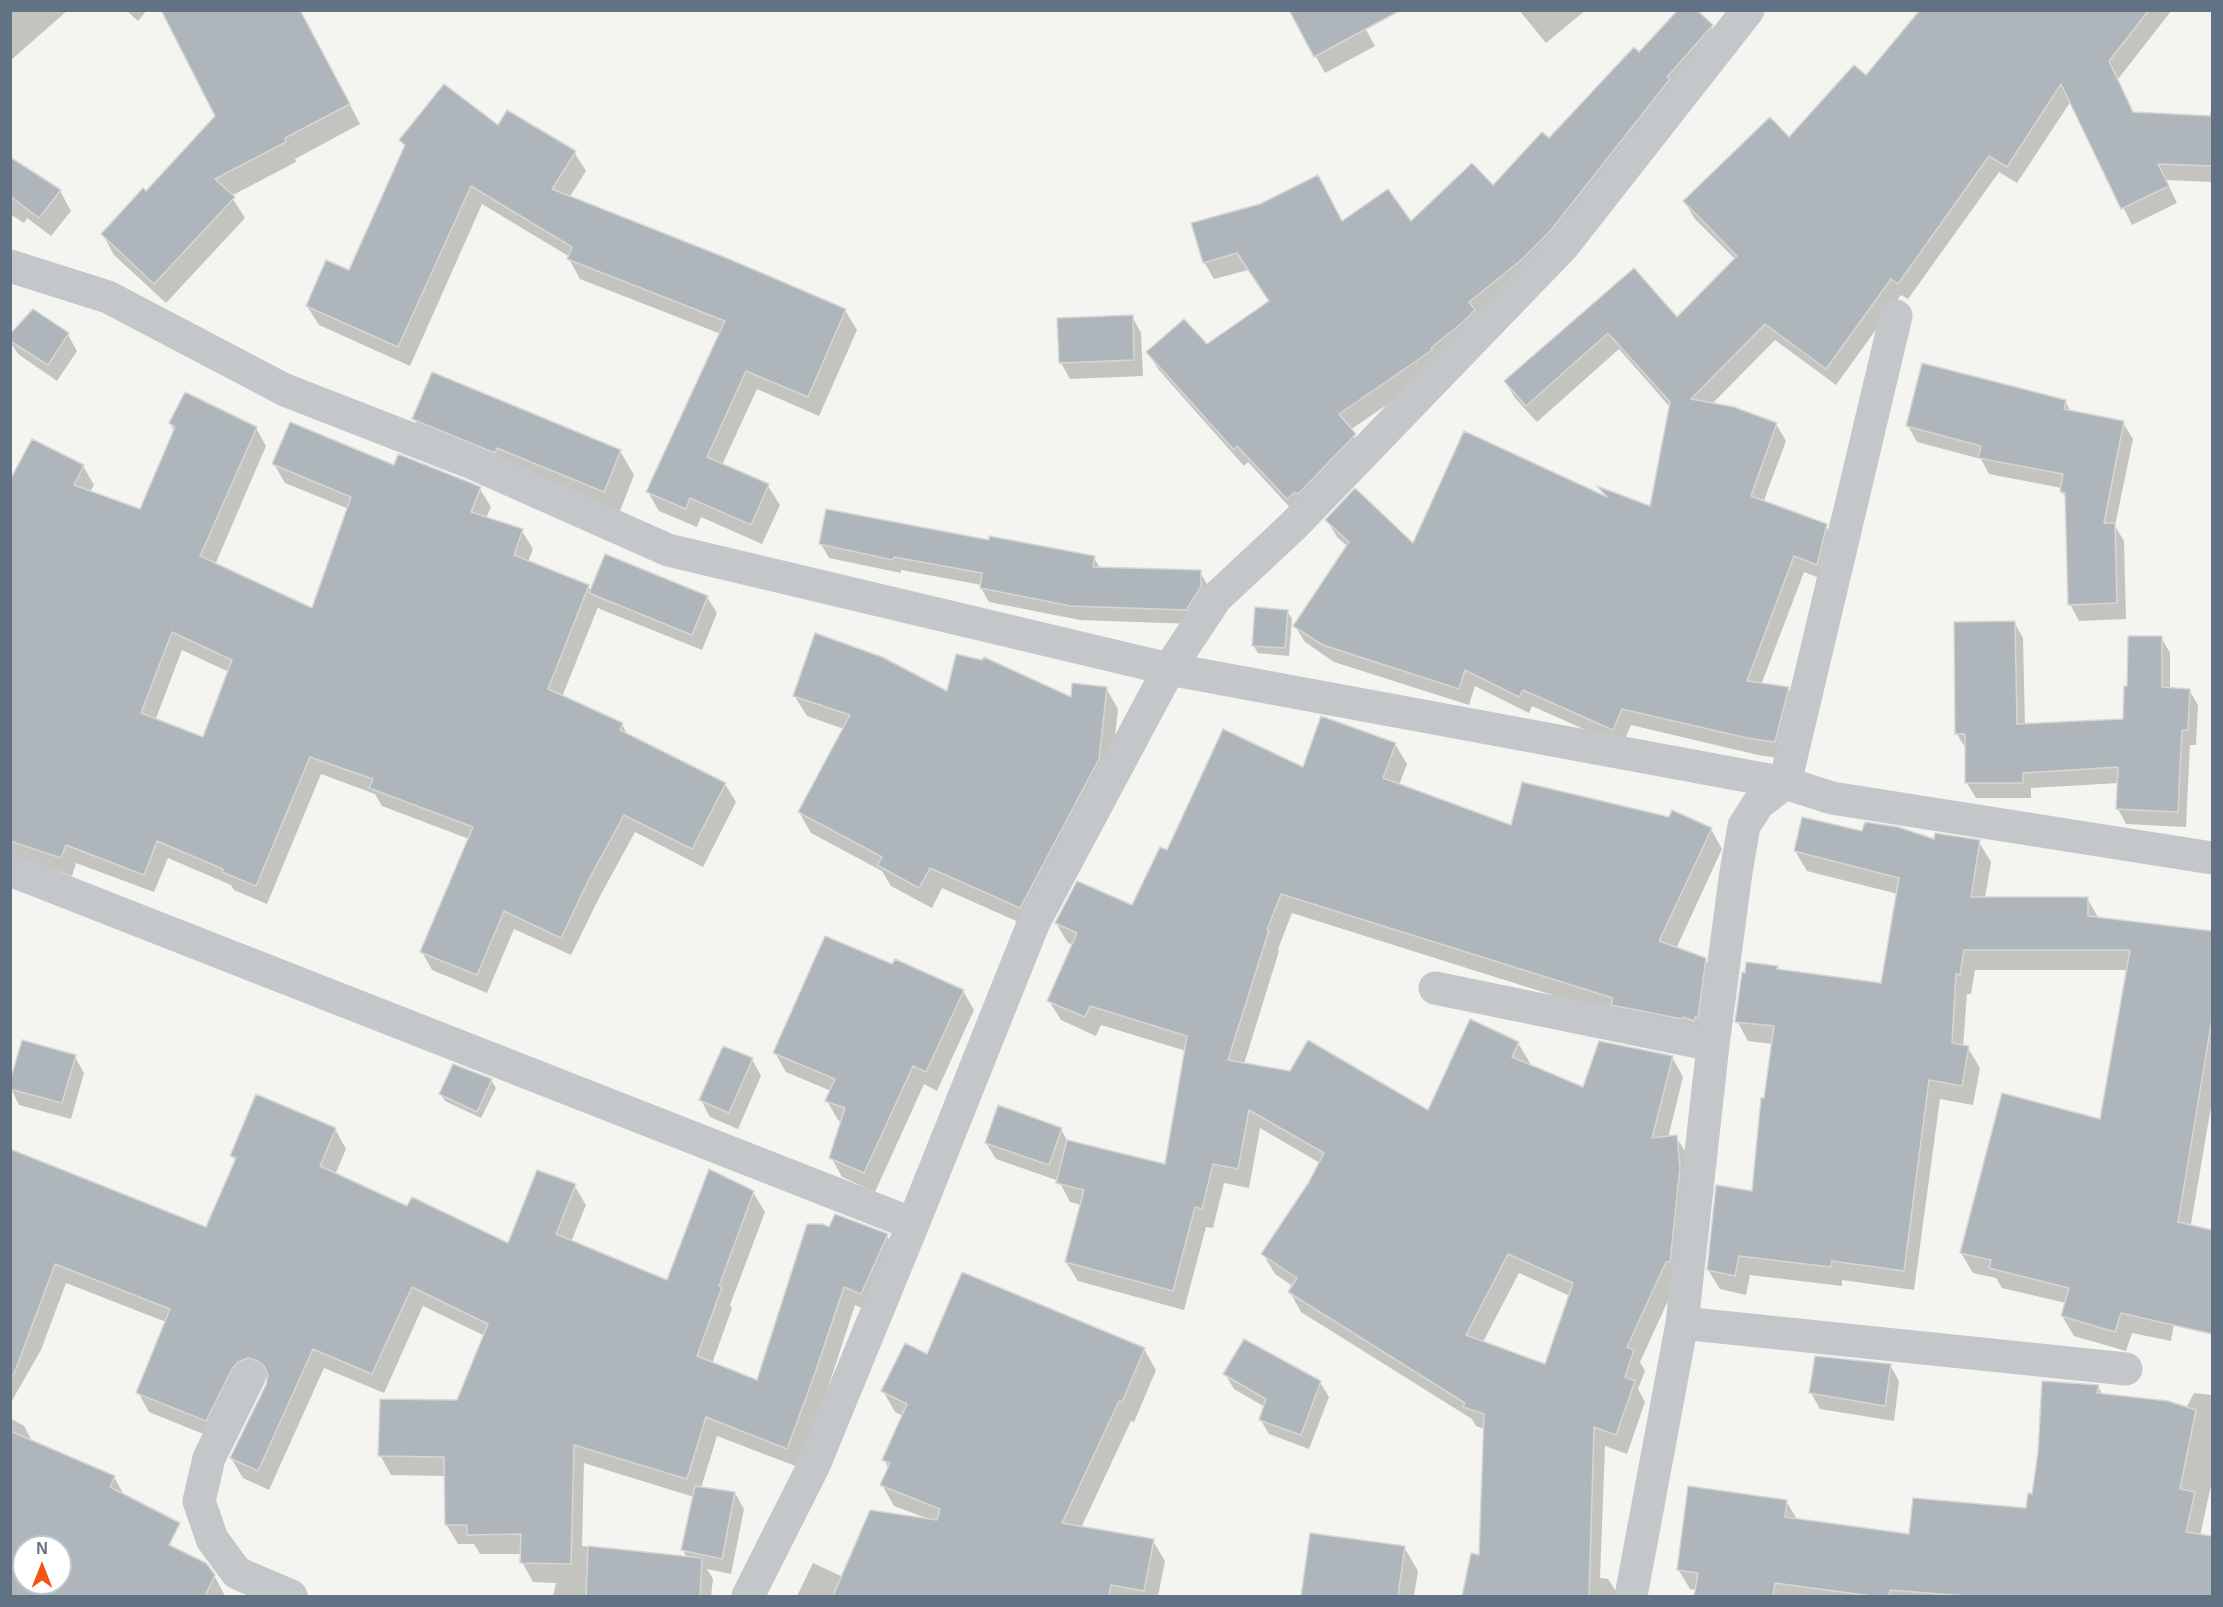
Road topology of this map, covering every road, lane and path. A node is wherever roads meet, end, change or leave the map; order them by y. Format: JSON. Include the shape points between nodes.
{"nodes":[{"id":1,"x":1748,"y":10,"type":"edge"},
{"id":2,"x":10,"y":266,"type":"edge"},
{"id":3,"x":1896,"y":316,"type":"dead end"},
{"id":4,"x":1169,"y":669,"type":"junction"},
{"id":5,"x":1785,"y":783,"type":"junction"},
{"id":6,"x":2212,"y":858,"type":"edge"},
{"id":7,"x":10,"y":870,"type":"edge"},
{"id":8,"x":1435,"y":988,"type":"dead end"},
{"id":9,"x":1713,"y":1045,"type":"junction"},
{"id":10,"x":913,"y":1224,"type":"junction"},
{"id":11,"x":1682,"y":1323,"type":"junction"},
{"id":12,"x":2126,"y":1369,"type":"dead end"},
{"id":13,"x":249,"y":1377,"type":"dead end"},
{"id":14,"x":291,"y":1596,"type":"edge"},
{"id":15,"x":748,"y":1596,"type":"edge"},
{"id":16,"x":1631,"y":1596,"type":"edge"}],
"edges":[{"from":1,"to":4,"type":"street","via":[[1563,246],[1293,526],[1216,598]]},
{"from":2,"to":4,"type":"street","via":[[108,297],[285,390],[470,462],[668,550]]},
{"from":3,"to":5,"type":"street"},
{"from":4,"to":5,"type":"street"},
{"from":4,"to":10,"type":"street","via":[[1034,922]]},
{"from":5,"to":6,"type":"street","via":[[1832,798]]},
{"from":5,"to":9,"type":"street","via":[[1758,804],[1744,826]]},
{"from":7,"to":10,"type":"street"},
{"from":8,"to":9,"type":"street"},
{"from":9,"to":11,"type":"street"},
{"from":10,"to":15,"type":"street","via":[[814,1465]]},
{"from":11,"to":12,"type":"street"},
{"from":11,"to":16,"type":"street"},
{"from":13,"to":14,"type":"street","via":[[209,1458],[199,1501],[212,1539],[237,1572]]}]}
